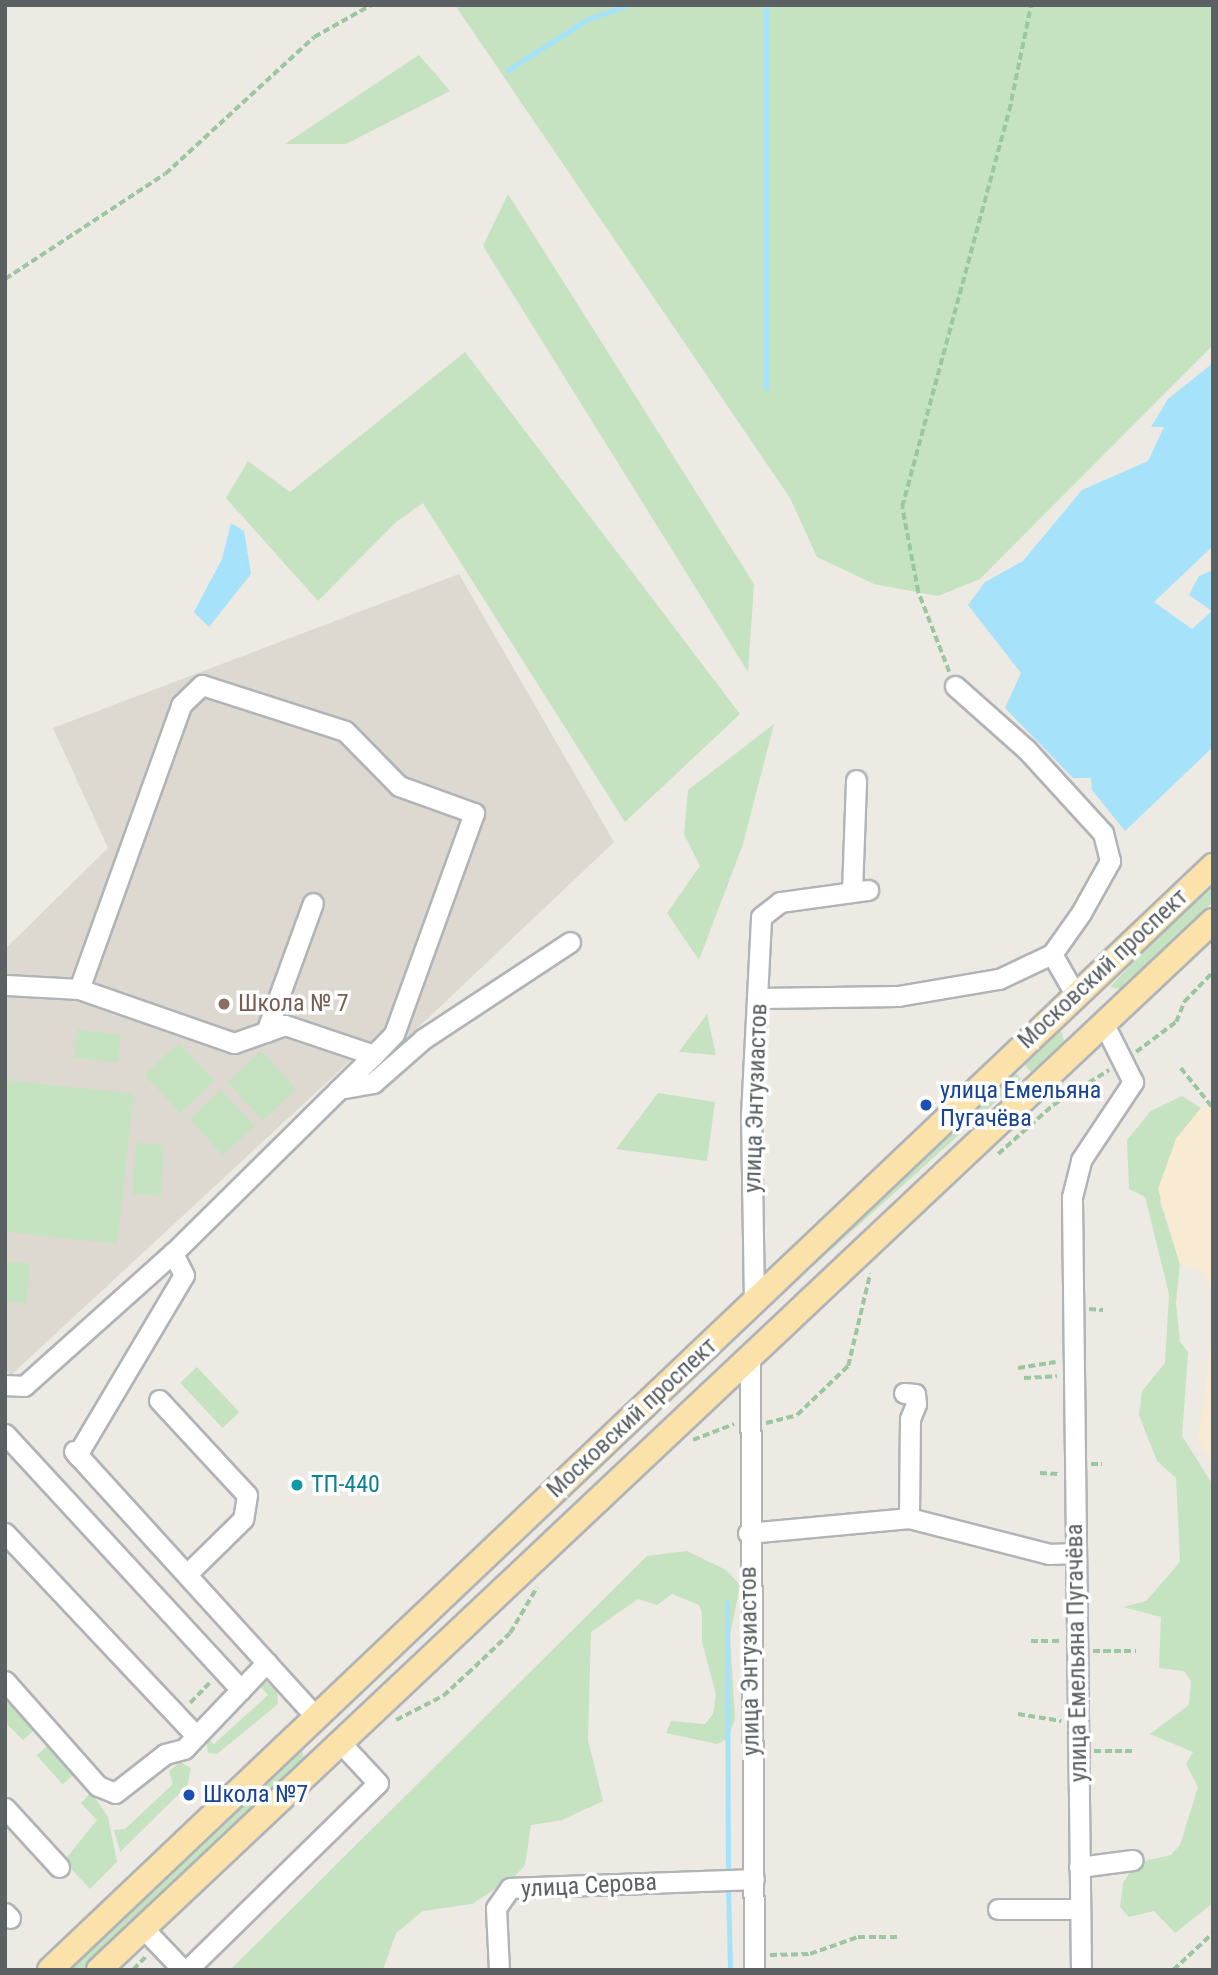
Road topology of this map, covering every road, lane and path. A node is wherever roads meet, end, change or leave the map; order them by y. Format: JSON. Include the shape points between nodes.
{"nodes":[{"id":1,"x":372,"y":5,"type":"edge"},
{"id":2,"x":1031,"y":5,"type":"edge"},
{"id":3,"x":5,"y":279,"type":"edge"},
{"id":4,"x":955,"y":686,"type":"joint"},
{"id":5,"x":856,"y":780,"type":"dead end"},
{"id":6,"x":1213,"y":866,"type":"edge"},
{"id":7,"x":313,"y":903,"type":"dead end"},
{"id":8,"x":1213,"y":921,"type":"edge"},
{"id":9,"x":570,"y":942,"type":"dead end"},
{"id":10,"x":1052,"y":954,"type":"junction"},
{"id":11,"x":1213,"y":972,"type":"edge"},
{"id":12,"x":5,"y":985,"type":"edge"},
{"id":13,"x":79,"y":989,"type":"junction"},
{"id":14,"x":1075,"y":994,"type":"junction"},
{"id":15,"x":759,"y":998,"type":"junction"},
{"id":16,"x":1104,"y":1024,"type":"junction"},
{"id":17,"x":266,"y":1032,"type":"junction"},
{"id":18,"x":374,"y":1055,"type":"junction"},
{"id":19,"x":1121,"y":1062,"type":"junction"},
{"id":20,"x":1181,"y":1068,"type":"dead end"},
{"id":21,"x":338,"y":1089,"type":"junction"},
{"id":22,"x":1213,"y":1108,"type":"edge"},
{"id":23,"x":992,"y":1160,"type":"dead end"},
{"id":24,"x":173,"y":1252,"type":"junction"},
{"id":25,"x":877,"y":1267,"type":"dead end"},
{"id":26,"x":754,"y":1303,"type":"junction"},
{"id":27,"x":750,"y":1353,"type":"junction"},
{"id":28,"x":1074,"y":1365,"type":"junction"},
{"id":29,"x":1018,"y":1368,"type":"dead end"},
{"id":30,"x":1024,"y":1378,"type":"dead end"},
{"id":31,"x":5,"y":1385,"type":"edge"},
{"id":32,"x":904,"y":1393,"type":"dead end"},
{"id":33,"x":159,"y":1400,"type":"dead end"},
{"id":34,"x":750,"y":1425,"type":"junction"},
{"id":35,"x":5,"y":1434,"type":"edge"},
{"id":36,"x":682,"y":1450,"type":"dead end"},
{"id":37,"x":909,"y":1518,"type":"junction"},
{"id":38,"x":5,"y":1533,"type":"edge"},
{"id":39,"x":748,"y":1533,"type":"junction"},
{"id":40,"x":1075,"y":1553,"type":"junction"},
{"id":41,"x":187,"y":1574,"type":"junction"},
{"id":42,"x":548,"y":1576,"type":"dead end"},
{"id":43,"x":1031,"y":1641,"type":"dead end"},
{"id":44,"x":1077,"y":1646,"type":"junction"},
{"id":45,"x":1136,"y":1651,"type":"dead end"},
{"id":46,"x":215,"y":1662,"type":"junction"},
{"id":47,"x":267,"y":1662,"type":"junction"},
{"id":48,"x":5,"y":1681,"type":"edge"},
{"id":49,"x":241,"y":1690,"type":"junction"},
{"id":50,"x":170,"y":1707,"type":"junction"},
{"id":51,"x":1018,"y":1714,"type":"dead end"},
{"id":52,"x":315,"y":1716,"type":"junction"},
{"id":53,"x":391,"y":1725,"type":"dead end"},
{"id":54,"x":1078,"y":1726,"type":"junction"},
{"id":55,"x":196,"y":1736,"type":"junction"},
{"id":56,"x":339,"y":1741,"type":"junction"},
{"id":57,"x":1078,"y":1751,"type":"junction"},
{"id":58,"x":1132,"y":1751,"type":"dead end"},
{"id":59,"x":5,"y":1808,"type":"edge"},
{"id":60,"x":1133,"y":1860,"type":"dead end"},
{"id":61,"x":59,"y":1867,"type":"dead end"},
{"id":62,"x":1079,"y":1867,"type":"junction"},
{"id":63,"x":754,"y":1879,"type":"junction"},
{"id":64,"x":998,"y":1909,"type":"dead end"},
{"id":65,"x":1079,"y":1909,"type":"junction"},
{"id":66,"x":1213,"y":1933,"type":"edge"},
{"id":67,"x":151,"y":1936,"type":"junction"},
{"id":68,"x":897,"y":1937,"type":"dead end"},
{"id":69,"x":754,"y":1963,"type":"edge"},
{"id":70,"x":50,"y":1970,"type":"edge"},
{"id":71,"x":99,"y":1970,"type":"edge"},
{"id":72,"x":133,"y":1970,"type":"edge"},
{"id":73,"x":185,"y":1970,"type":"edge"},
{"id":74,"x":499,"y":1970,"type":"edge"},
{"id":75,"x":1081,"y":1970,"type":"edge"},
{"id":76,"x":1173,"y":1970,"type":"edge"}],
"edges":[{"from":1,"to":3,"type":"path","via":[[314,37],[165,174]]},
{"from":2,"to":4,"type":"path","via":[[1009,111],[902,506],[918,592]]},
{"from":4,"to":10,"type":"street","via":[[1026,749],[1103,833],[1110,861]]},
{"from":5,"to":15,"type":"street","name":"улица Энтузиастов","via":[[860,890],[780,902],[761,917]]},
{"from":6,"to":14,"type":"main road","name":"Московский проспект"},
{"from":7,"to":17,"type":"street"},
{"from":8,"to":16,"type":"main road","name":"Московский проспект"},
{"from":9,"to":21,"type":"street","via":[[423,1039],[373,1083]]},
{"from":10,"to":14,"type":"street"},
{"from":10,"to":15,"type":"street","via":[[999,979],[898,996]]},
{"from":11,"to":19,"type":"path","via":[[1184,1002],[1170,1028]]},
{"from":12,"to":13,"type":"street"},
{"from":13,"to":17,"type":"street","via":[[234,1043]]},
{"from":13,"to":18,"type":"street","via":[[181,705],[202,685],[345,731],[399,786],[474,813],[394,1034]]},
{"from":14,"to":16,"type":"main road"},
{"from":14,"to":26,"type":"main road","name":"Московский проспект"},
{"from":15,"to":26,"type":"street","name":"улица Энтузиастов","via":[[751,1116]]},
{"from":16,"to":19,"type":"street","name":"улица Емельяна Пугачёва"},
{"from":16,"to":27,"type":"main road","name":"Московский проспект"},
{"from":17,"to":18,"type":"street","via":[[285,1025]]},
{"from":18,"to":21,"type":"street"},
{"from":19,"to":23,"type":"path","via":[[1052,1105]]},
{"from":19,"to":28,"type":"street","name":"улица Емельяна Пугачёва","via":[[1133,1082],[1128,1098],[1081,1160],[1072,1197]]},
{"from":20,"to":22,"type":"path"},
{"from":21,"to":24,"type":"street"},
{"from":24,"to":31,"type":"street","via":[[24,1386]]},
{"from":24,"to":41,"type":"street","via":[[184,1275],[76,1453]]},
{"from":25,"to":34,"type":"path","via":[[862,1295],[855,1346],[842,1374],[797,1415]]},
{"from":26,"to":52,"type":"main road","name":"Московский проспект"},
{"from":27,"to":34,"type":"street","name":"улица Энтузиастов"},
{"from":27,"to":56,"type":"main road","name":"Московский проспект"},
{"from":28,"to":29,"type":"path"},
{"from":28,"to":30,"type":"path"},
{"from":28,"to":40,"type":"street","name":"улица Емельяна Пугачёва"},
{"from":32,"to":37,"type":"street","via":[[915,1394],[916,1404],[910,1419]]},
{"from":33,"to":41,"type":"street","via":[[247,1495],[243,1519]]},
{"from":34,"to":36,"type":"path","via":[[727,1424]]},
{"from":34,"to":39,"type":"street","name":"улица Энтузиастов"},
{"from":35,"to":46,"type":"street"},
{"from":37,"to":39,"type":"street"},
{"from":37,"to":40,"type":"street","via":[[1049,1554]]},
{"from":38,"to":50,"type":"street"},
{"from":39,"to":63,"type":"street","name":"улица Энтузиастов"},
{"from":40,"to":44,"type":"street","name":"улица Емельяна Пугачёва"},
{"from":41,"to":47,"type":"street"},
{"from":42,"to":53,"type":"path","via":[[510,1633],[467,1674],[443,1696]]},
{"from":43,"to":44,"type":"path"},
{"from":44,"to":45,"type":"path"},
{"from":44,"to":54,"type":"street","name":"улица Емельяна Пугачёва"},
{"from":46,"to":49,"type":"street"},
{"from":46,"to":50,"type":"path","via":[[212,1681],[188,1705]]},
{"from":47,"to":49,"type":"street"},
{"from":47,"to":52,"type":"street"},
{"from":48,"to":55,"type":"street","via":[[98,1786],[115,1793]]},
{"from":49,"to":55,"type":"street"},
{"from":50,"to":55,"type":"street"},
{"from":51,"to":54,"type":"path"},
{"from":52,"to":56,"type":"main road"},
{"from":52,"to":70,"type":"main road","name":"Московский проспект"},
{"from":54,"to":57,"type":"street","name":"улица Емельяна Пугачёва"},
{"from":56,"to":67,"type":"main road","name":"Московский проспект"},
{"from":56,"to":73,"type":"street","via":[[378,1783]]},
{"from":57,"to":58,"type":"path"},
{"from":57,"to":62,"type":"street","name":"улица Емельяна Пугачёва"},
{"from":59,"to":61,"type":"street"},
{"from":60,"to":62,"type":"street"},
{"from":62,"to":65,"type":"street","name":"улица Емельяна Пугачёва"},
{"from":63,"to":69,"type":"street","name":"улица Энтузиастов"},
{"from":63,"to":74,"type":"street","name":"улица Серова","via":[[510,1888],[496,1908]]},
{"from":64,"to":65,"type":"street"},
{"from":65,"to":75,"type":"street","name":"улица Емельяна Пугачёва"},
{"from":66,"to":76,"type":"path"},
{"from":67,"to":71,"type":"main road","name":"Московский проспект"},
{"from":67,"to":72,"type":"path"},
{"from":67,"to":73,"type":"street"},
{"from":68,"to":69,"type":"path","via":[[858,1937],[810,1954]]}]}
